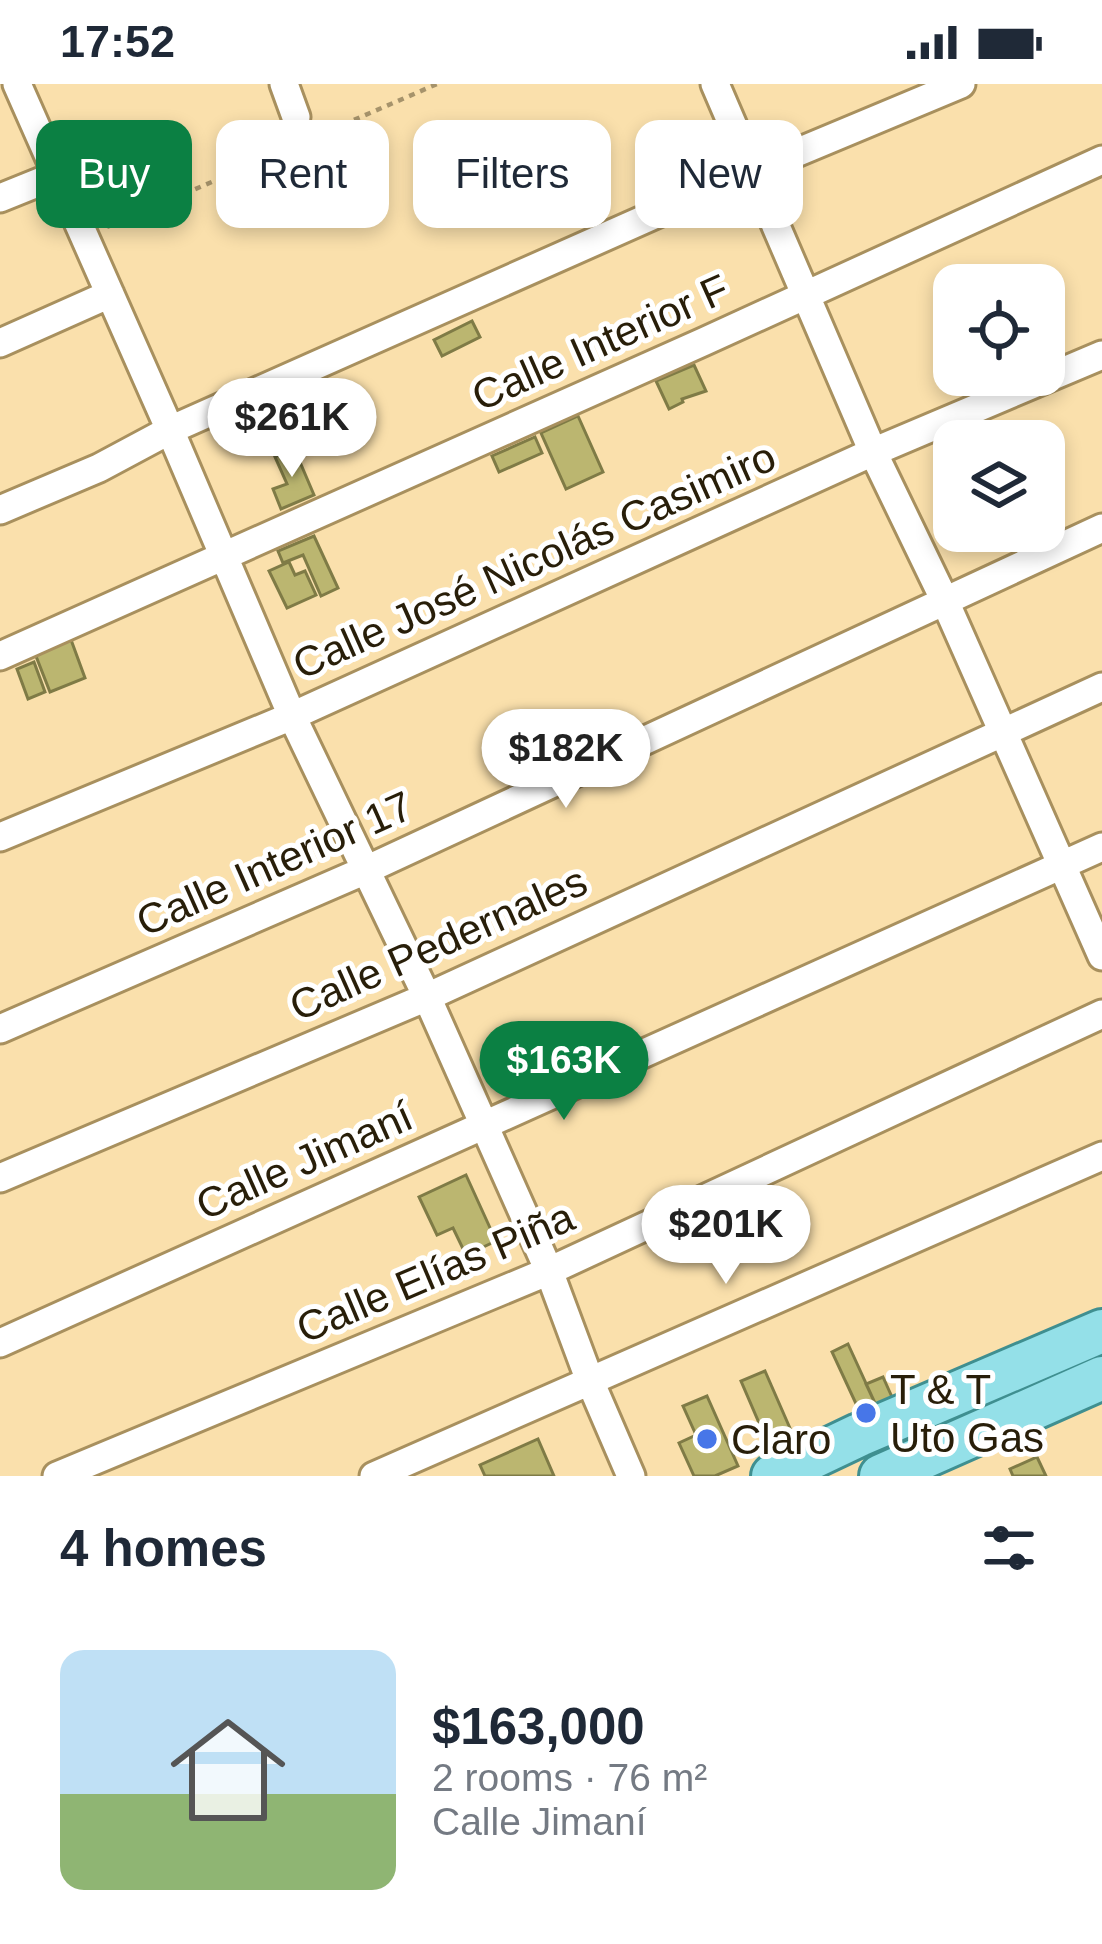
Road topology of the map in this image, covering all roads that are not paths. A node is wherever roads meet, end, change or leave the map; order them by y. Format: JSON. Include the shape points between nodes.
{"nodes":[{"id":1,"x":17,"y":84,"type":"edge"},
{"id":2,"x":284,"y":84,"type":"edge"},
{"id":3,"x":715,"y":84,"type":"edge"},
{"id":4,"x":961,"y":84,"type":"edge"},
{"id":5,"x":296,"y":117,"type":"dead end"},
{"id":6,"x":731,"y":120,"type":"edge"},
{"id":7,"x":36,"y":127,"type":"edge"},
{"id":8,"x":803,"y":150,"type":"edge"},
{"id":9,"x":1102,"y":160,"type":"edge"},
{"id":10,"x":36,"y":183,"type":"edge"},
{"id":11,"x":0,"y":198,"type":"edge"},
{"id":12,"x":635,"y":223,"type":"edge"},
{"id":13,"x":79,"y":228,"type":"edge"},
{"id":14,"x":777,"y":228,"type":"edge"},
{"id":15,"x":110,"y":295,"type":"junction"},
{"id":16,"x":805,"y":296,"type":"junction"},
{"id":17,"x":0,"y":344,"type":"edge"},
{"id":18,"x":1102,"y":355,"type":"edge"},
{"id":19,"x":170,"y":430,"type":"junction"},
{"id":20,"x":873,"y":452,"type":"junction"},
{"id":21,"x":0,"y":510,"type":"edge"},
{"id":22,"x":1102,"y":528,"type":"edge"},
{"id":23,"x":224,"y":556,"type":"junction"},
{"id":24,"x":944,"y":599,"type":"junction"},
{"id":25,"x":0,"y":656,"type":"edge"},
{"id":26,"x":1102,"y":687,"type":"edge"},
{"id":27,"x":292,"y":716,"type":"junction"},
{"id":28,"x":1002,"y":731,"type":"junction"},
{"id":29,"x":0,"y":837,"type":"edge"},
{"id":30,"x":1102,"y":847,"type":"edge"},
{"id":31,"x":1062,"y":865,"type":"junction"},
{"id":32,"x":368,"y":869,"type":"junction"},
{"id":33,"x":1102,"y":956,"type":"edge"},
{"id":34,"x":427,"y":997,"type":"junction"},
{"id":35,"x":1102,"y":1014,"type":"edge"},
{"id":36,"x":0,"y":1029,"type":"edge"},
{"id":37,"x":482,"y":1125,"type":"junction"},
{"id":38,"x":1102,"y":1156,"type":"edge"},
{"id":39,"x":0,"y":1178,"type":"edge"},
{"id":40,"x":549,"y":1271,"type":"junction"},
{"id":41,"x":1102,"y":1331,"type":"edge"},
{"id":42,"x":0,"y":1343,"type":"edge"},
{"id":43,"x":1102,"y":1378,"type":"edge"},
{"id":44,"x":590,"y":1381,"type":"junction"},
{"id":45,"x":57,"y":1476,"type":"edge"},
{"id":46,"x":374,"y":1476,"type":"edge"},
{"id":47,"x":631,"y":1476,"type":"edge"},
{"id":48,"x":773,"y":1476,"type":"edge"},
{"id":49,"x":881,"y":1476,"type":"edge"}],
"edges":[{"from":1,"to":7,"type":"street"},
{"from":2,"to":5,"type":"street"},
{"from":3,"to":6,"type":"street"},
{"from":4,"to":8,"type":"street"},
{"from":9,"to":16,"type":"street","name":"Calle Interior F"},
{"from":10,"to":11,"type":"street"},
{"from":12,"to":19,"type":"street"},
{"from":13,"to":15,"type":"street"},
{"from":14,"to":16,"type":"street"},
{"from":15,"to":17,"type":"street"},
{"from":15,"to":19,"type":"street"},
{"from":16,"to":20,"type":"street"},
{"from":16,"to":23,"type":"street","name":"Calle Interior F"},
{"from":18,"to":20,"type":"street","name":"Calle José Nicolás Casimiro"},
{"from":19,"to":21,"type":"street"},
{"from":19,"to":23,"type":"street"},
{"from":20,"to":24,"type":"street"},
{"from":20,"to":27,"type":"street","name":"Calle José Nicolás Casimiro"},
{"from":22,"to":24,"type":"street","name":"Calle Interior 17"},
{"from":23,"to":25,"type":"street","name":"Calle Interior F"},
{"from":23,"to":27,"type":"street"},
{"from":24,"to":28,"type":"street"},
{"from":24,"to":32,"type":"street","name":"Calle Interior 17"},
{"from":26,"to":28,"type":"street","name":"Calle Pedernales"},
{"from":27,"to":29,"type":"street","name":"Calle José Nicolás Casimiro"},
{"from":27,"to":32,"type":"street"},
{"from":28,"to":31,"type":"street"},
{"from":28,"to":34,"type":"street","name":"Calle Pedernales"},
{"from":30,"to":31,"type":"street","name":"Calle Jimaní"},
{"from":31,"to":33,"type":"street"},
{"from":31,"to":37,"type":"street","name":"Calle Jimaní"},
{"from":32,"to":34,"type":"street"},
{"from":32,"to":36,"type":"street","name":"Calle Interior 17"},
{"from":34,"to":37,"type":"street"},
{"from":34,"to":39,"type":"street","name":"Calle Pedernales"},
{"from":35,"to":40,"type":"street","name":"Calle Elías Piña"},
{"from":37,"to":40,"type":"street"},
{"from":37,"to":42,"type":"street","name":"Calle Jimaní"},
{"from":38,"to":44,"type":"street"},
{"from":40,"to":44,"type":"street"},
{"from":40,"to":45,"type":"street","name":"Calle Elías Piña"},
{"from":41,"to":48,"type":"main road"},
{"from":43,"to":49,"type":"main road"},
{"from":44,"to":46,"type":"street"},
{"from":44,"to":47,"type":"street"}]}
